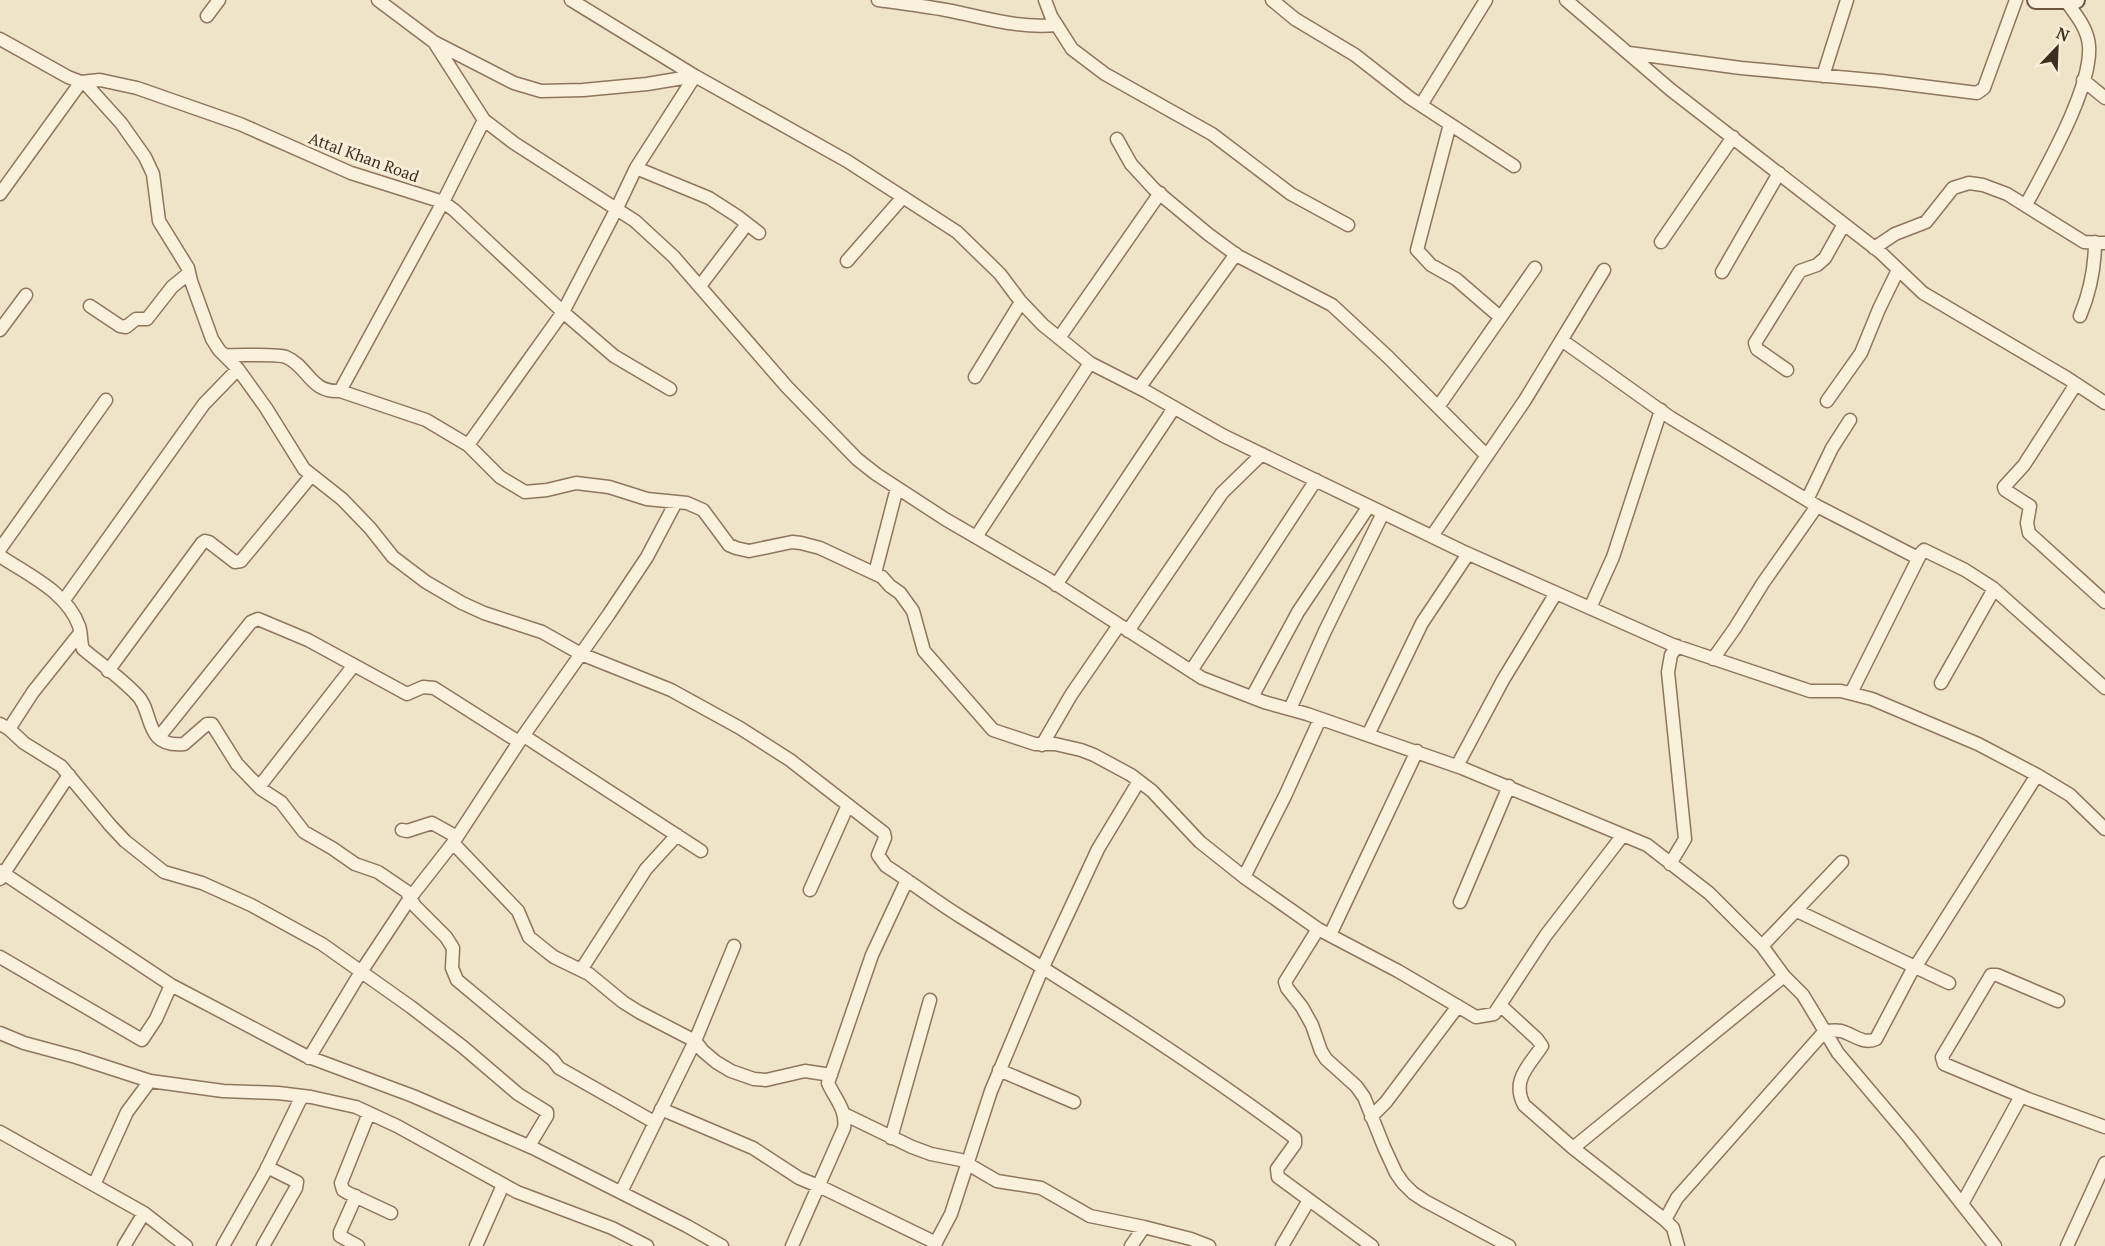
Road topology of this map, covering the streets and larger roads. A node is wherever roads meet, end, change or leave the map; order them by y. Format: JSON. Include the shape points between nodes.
{"nodes":[{"id":1,"x":219,"y":0,"type":"edge"},
{"id":2,"x":378,"y":0,"type":"edge"},
{"id":3,"x":571,"y":0,"type":"edge"},
{"id":4,"x":878,"y":0,"type":"edge"},
{"id":5,"x":1045,"y":0,"type":"edge"},
{"id":6,"x":1272,"y":0,"type":"edge"},
{"id":7,"x":1486,"y":0,"type":"edge"},
{"id":8,"x":1566,"y":0,"type":"edge"},
{"id":9,"x":1847,"y":0,"type":"edge"},
{"id":10,"x":2016,"y":0,"type":"edge"},
{"id":11,"x":2036,"y":0,"type":"edge"},
{"id":12,"x":2071,"y":1,"type":"edge"},
{"id":13,"x":207,"y":16,"type":"dead end"},
{"id":14,"x":1056,"y":26,"type":"junction"},
{"id":15,"x":0,"y":39,"type":"edge"},
{"id":16,"x":434,"y":42,"type":"junction"},
{"id":17,"x":1628,"y":53,"type":"junction"},
{"id":18,"x":695,"y":76,"type":"junction"},
{"id":19,"x":1823,"y":76,"type":"junction"},
{"id":20,"x":2083,"y":80,"type":"junction"},
{"id":21,"x":83,"y":82,"type":"junction"},
{"id":22,"x":2105,"y":98,"type":"edge"},
{"id":23,"x":1421,"y":105,"type":"junction"},
{"id":24,"x":484,"y":120,"type":"junction"},
{"id":25,"x":1450,"y":124,"type":"junction"},
{"id":26,"x":1733,"y":137,"type":"junction"},
{"id":27,"x":1117,"y":139,"type":"dead end"},
{"id":28,"x":1514,"y":166,"type":"dead end"},
{"id":29,"x":636,"y":168,"type":"junction"},
{"id":30,"x":1779,"y":173,"type":"junction"},
{"id":31,"x":1160,"y":193,"type":"junction"},
{"id":32,"x":0,"y":194,"type":"edge"},
{"id":33,"x":903,"y":197,"type":"junction"},
{"id":34,"x":443,"y":202,"type":"junction"},
{"id":35,"x":2026,"y":205,"type":"junction"},
{"id":36,"x":616,"y":210,"type":"junction"},
{"id":37,"x":747,"y":224,"type":"junction"},
{"id":38,"x":1844,"y":224,"type":"junction"},
{"id":39,"x":1348,"y":225,"type":"dead end"},
{"id":40,"x":759,"y":233,"type":"dead end"},
{"id":41,"x":1661,"y":242,"type":"dead end"},
{"id":42,"x":2100,"y":242,"type":"edge"},
{"id":43,"x":1874,"y":248,"type":"junction"},
{"id":44,"x":1236,"y":254,"type":"junction"},
{"id":45,"x":847,"y":261,"type":"dead end"},
{"id":46,"x":1535,"y":268,"type":"dead end"},
{"id":47,"x":1604,"y":270,"type":"dead end"},
{"id":48,"x":1898,"y":270,"type":"junction"},
{"id":49,"x":1722,"y":272,"type":"dead end"},
{"id":50,"x":189,"y":273,"type":"junction"},
{"id":51,"x":700,"y":286,"type":"junction"},
{"id":52,"x":26,"y":295,"type":"dead end"},
{"id":53,"x":1022,"y":302,"type":"junction"},
{"id":54,"x":90,"y":306,"type":"dead end"},
{"id":55,"x":562,"y":312,"type":"junction"},
{"id":56,"x":2080,"y":316,"type":"dead end"},
{"id":57,"x":1500,"y":317,"type":"junction"},
{"id":58,"x":0,"y":330,"type":"edge"},
{"id":59,"x":1059,"y":338,"type":"junction"},
{"id":60,"x":1563,"y":341,"type":"junction"},
{"id":61,"x":225,"y":356,"type":"junction"},
{"id":62,"x":1090,"y":363,"type":"junction"},
{"id":63,"x":238,"y":369,"type":"junction"},
{"id":64,"x":1787,"y":370,"type":"dead end"},
{"id":65,"x":975,"y":377,"type":"dead end"},
{"id":66,"x":2076,"y":384,"type":"junction"},
{"id":67,"x":1139,"y":388,"type":"junction"},
{"id":68,"x":670,"y":389,"type":"dead end"},
{"id":69,"x":340,"y":391,"type":"junction"},
{"id":70,"x":106,"y":400,"type":"dead end"},
{"id":71,"x":1827,"y":401,"type":"dead end"},
{"id":72,"x":2105,"y":403,"type":"edge"},
{"id":73,"x":1438,"y":406,"type":"junction"},
{"id":74,"x":1174,"y":408,"type":"junction"},
{"id":75,"x":1661,"y":410,"type":"junction"},
{"id":76,"x":1850,"y":420,"type":"dead end"},
{"id":77,"x":468,"y":445,"type":"junction"},
{"id":78,"x":1262,"y":454,"type":"junction"},
{"id":79,"x":1487,"y":456,"type":"junction"},
{"id":80,"x":311,"y":476,"type":"junction"},
{"id":81,"x":1317,"y":480,"type":"junction"},
{"id":82,"x":897,"y":488,"type":"junction"},
{"id":83,"x":676,"y":502,"type":"junction"},
{"id":84,"x":1812,"y":503,"type":"junction"},
{"id":85,"x":1369,"y":506,"type":"junction"},
{"id":86,"x":1383,"y":513,"type":"junction"},
{"id":87,"x":1432,"y":536,"type":"junction"},
{"id":88,"x":976,"y":537,"type":"junction"},
{"id":89,"x":0,"y":549,"type":"edge"},
{"id":90,"x":1468,"y":554,"type":"junction"},
{"id":91,"x":0,"y":555,"type":"edge"},
{"id":92,"x":1918,"y":558,"type":"junction"},
{"id":93,"x":875,"y":573,"type":"junction"},
{"id":94,"x":1056,"y":585,"type":"junction"},
{"id":95,"x":1994,"y":589,"type":"junction"},
{"id":96,"x":1556,"y":594,"type":"junction"},
{"id":97,"x":64,"y":600,"type":"junction"},
{"id":98,"x":2105,"y":602,"type":"edge"},
{"id":99,"x":1590,"y":608,"type":"junction"},
{"id":100,"x":1124,"y":628,"type":"junction"},
{"id":101,"x":80,"y":633,"type":"junction"},
{"id":102,"x":1677,"y":646,"type":"junction"},
{"id":103,"x":580,"y":654,"type":"junction"},
{"id":104,"x":1713,"y":659,"type":"junction"},
{"id":105,"x":354,"y":665,"type":"junction"},
{"id":106,"x":108,"y":671,"type":"junction"},
{"id":107,"x":1191,"y":671,"type":"junction"},
{"id":108,"x":1941,"y":683,"type":"dead end"},
{"id":109,"x":2105,"y":688,"type":"edge"},
{"id":110,"x":1851,"y":693,"type":"junction"},
{"id":111,"x":1252,"y":697,"type":"junction"},
{"id":112,"x":1290,"y":709,"type":"junction"},
{"id":113,"x":1320,"y":719,"type":"junction"},
{"id":114,"x":5,"y":726,"type":"edge"},
{"id":115,"x":1368,"y":735,"type":"junction"},
{"id":116,"x":159,"y":737,"type":"junction"},
{"id":117,"x":522,"y":739,"type":"junction"},
{"id":118,"x":1042,"y":745,"type":"junction"},
{"id":119,"x":1417,"y":751,"type":"junction"},
{"id":120,"x":1457,"y":766,"type":"junction"},
{"id":121,"x":69,"y":775,"type":"junction"},
{"id":122,"x":2037,"y":775,"type":"junction"},
{"id":123,"x":1138,"y":781,"type":"junction"},
{"id":124,"x":1509,"y":786,"type":"junction"},
{"id":125,"x":259,"y":787,"type":"junction"},
{"id":126,"x":848,"y":805,"type":"junction"},
{"id":127,"x":2105,"y":829,"type":"edge"},
{"id":128,"x":402,"y":830,"type":"dead end"},
{"id":129,"x":677,"y":835,"type":"junction"},
{"id":130,"x":1623,"y":835,"type":"junction"},
{"id":131,"x":455,"y":840,"type":"junction"},
{"id":132,"x":701,"y":850,"type":"dead end"},
{"id":133,"x":1842,"y":862,"type":"dead end"},
{"id":134,"x":1670,"y":864,"type":"junction"},
{"id":135,"x":1,"y":874,"type":"edge"},
{"id":136,"x":1244,"y":877,"type":"junction"},
{"id":137,"x":907,"y":880,"type":"junction"},
{"id":138,"x":810,"y":890,"type":"dead end"},
{"id":139,"x":410,"y":898,"type":"junction"},
{"id":140,"x":1460,"y":902,"type":"dead end"},
{"id":141,"x":1797,"y":911,"type":"junction"},
{"id":142,"x":1318,"y":928,"type":"junction"},
{"id":143,"x":1330,"y":935,"type":"junction"},
{"id":144,"x":734,"y":946,"type":"dead end"},
{"id":145,"x":1762,"y":946,"type":"junction"},
{"id":146,"x":0,"y":957,"type":"edge"},
{"id":147,"x":1043,"y":967,"type":"junction"},
{"id":148,"x":1915,"y":967,"type":"junction"},
{"id":149,"x":581,"y":970,"type":"junction"},
{"id":150,"x":362,"y":971,"type":"junction"},
{"id":151,"x":1784,"y":976,"type":"junction"},
{"id":152,"x":1949,"y":983,"type":"dead end"},
{"id":153,"x":171,"y":985,"type":"junction"},
{"id":154,"x":930,"y":1000,"type":"dead end"},
{"id":155,"x":2058,"y":1001,"type":"dead end"},
{"id":156,"x":1500,"y":1005,"type":"junction"},
{"id":157,"x":1458,"y":1006,"type":"junction"},
{"id":158,"x":1825,"y":1031,"type":"junction"},
{"id":159,"x":0,"y":1033,"type":"edge"},
{"id":160,"x":695,"y":1041,"type":"junction"},
{"id":161,"x":309,"y":1058,"type":"junction"},
{"id":162,"x":999,"y":1070,"type":"junction"},
{"id":163,"x":831,"y":1075,"type":"junction"},
{"id":164,"x":150,"y":1081,"type":"junction"},
{"id":165,"x":302,"y":1096,"type":"junction"},
{"id":166,"x":2020,"y":1096,"type":"junction"},
{"id":167,"x":1074,"y":1102,"type":"dead end"},
{"id":168,"x":661,"y":1109,"type":"junction"},
{"id":169,"x":369,"y":1113,"type":"junction"},
{"id":170,"x":844,"y":1114,"type":"junction"},
{"id":171,"x":1371,"y":1117,"type":"junction"},
{"id":172,"x":654,"y":1122,"type":"junction"},
{"id":173,"x":2105,"y":1127,"type":"edge"},
{"id":174,"x":0,"y":1132,"type":"edge"},
{"id":175,"x":891,"y":1138,"type":"junction"},
{"id":176,"x":529,"y":1146,"type":"junction"},
{"id":177,"x":1573,"y":1148,"type":"junction"},
{"id":178,"x":2105,"y":1162,"type":"edge"},
{"id":179,"x":967,"y":1164,"type":"junction"},
{"id":180,"x":267,"y":1167,"type":"junction"},
{"id":181,"x":94,"y":1185,"type":"junction"},
{"id":182,"x":503,"y":1185,"type":"junction"},
{"id":183,"x":817,"y":1185,"type":"junction"},
{"id":184,"x":621,"y":1192,"type":"junction"},
{"id":185,"x":357,"y":1196,"type":"junction"},
{"id":186,"x":1309,"y":1200,"type":"junction"},
{"id":187,"x":1962,"y":1204,"type":"junction"},
{"id":188,"x":144,"y":1213,"type":"junction"},
{"id":189,"x":391,"y":1213,"type":"dead end"},
{"id":190,"x":1665,"y":1220,"type":"junction"},
{"id":191,"x":1144,"y":1227,"type":"junction"},
{"id":192,"x":935,"y":1244,"type":"edge"},
{"id":193,"x":124,"y":1246,"type":"edge"},
{"id":194,"x":186,"y":1246,"type":"edge"},
{"id":195,"x":223,"y":1246,"type":"edge"},
{"id":196,"x":263,"y":1246,"type":"edge"},
{"id":197,"x":358,"y":1246,"type":"edge"},
{"id":198,"x":476,"y":1246,"type":"edge"},
{"id":199,"x":647,"y":1246,"type":"edge"},
{"id":200,"x":722,"y":1246,"type":"edge"},
{"id":201,"x":792,"y":1246,"type":"edge"},
{"id":202,"x":1131,"y":1246,"type":"edge"},
{"id":203,"x":1209,"y":1246,"type":"edge"},
{"id":204,"x":1282,"y":1246,"type":"edge"},
{"id":205,"x":1372,"y":1246,"type":"edge"},
{"id":206,"x":1509,"y":1246,"type":"edge"},
{"id":207,"x":1678,"y":1246,"type":"edge"},
{"id":208,"x":1995,"y":1246,"type":"edge"},
{"id":209,"x":2067,"y":1246,"type":"edge"}],
"edges":[{"from":1,"to":13,"type":"street"},
{"from":2,"to":16,"type":"street"},
{"from":3,"to":18,"type":"street"},
{"from":4,"to":14,"type":"street","via":[[1012,25]]},
{"from":5,"to":14,"type":"street"},
{"from":6,"to":23,"type":"street"},
{"from":7,"to":23,"type":"street"},
{"from":8,"to":17,"type":"street"},
{"from":9,"to":19,"type":"street"},
{"from":10,"to":19,"type":"street","via":[[1984,88],[1977,93]]},
{"from":11,"to":12,"type":"street"},
{"from":12,"to":20,"type":"street","via":[[2089,47]]},
{"from":14,"to":39,"type":"street","via":[[1072,49],[1105,74],[1212,134],[1291,194]]},
{"from":15,"to":21,"type":"street","name":"Attal Khan Road"},
{"from":16,"to":18,"type":"street","via":[[514,82],[541,91],[647,84]]},
{"from":16,"to":24,"type":"street"},
{"from":17,"to":19,"type":"street"},
{"from":17,"to":26,"type":"street"},
{"from":18,"to":29,"type":"street"},
{"from":18,"to":33,"type":"street"},
{"from":20,"to":22,"type":"street"},
{"from":20,"to":35,"type":"street","via":[[2057,145]]},
{"from":21,"to":32,"type":"street"},
{"from":21,"to":34,"type":"street","name":"Attal Khan Road","via":[[100,80],[137,88],[240,124],[351,172]]},
{"from":21,"to":50,"type":"street","via":[[122,123],[145,157],[153,174],[159,221]]},
{"from":23,"to":25,"type":"street"},
{"from":24,"to":34,"type":"street"},
{"from":24,"to":36,"type":"street"},
{"from":25,"to":28,"type":"street"},
{"from":25,"to":57,"type":"street","via":[[1417,250]]},
{"from":26,"to":30,"type":"street"},
{"from":26,"to":41,"type":"street"},
{"from":27,"to":31,"type":"street","via":[[1131,164]]},
{"from":29,"to":36,"type":"street"},
{"from":29,"to":37,"type":"street","via":[[709,198]]},
{"from":30,"to":38,"type":"street"},
{"from":30,"to":49,"type":"street"},
{"from":31,"to":44,"type":"street"},
{"from":31,"to":59,"type":"street"},
{"from":33,"to":45,"type":"street"},
{"from":33,"to":53,"type":"street","via":[[957,232]]},
{"from":34,"to":55,"type":"street","name":"Attal Khan Road"},
{"from":34,"to":69,"type":"street"},
{"from":35,"to":42,"type":"street","via":[[2084,242]]},
{"from":35,"to":43,"type":"street","via":[[1983,185],[1960,185],[1953,188],[1926,222]]},
{"from":36,"to":51,"type":"street","via":[[635,221]]},
{"from":36,"to":55,"type":"street"},
{"from":37,"to":40,"type":"street"},
{"from":37,"to":51,"type":"street"},
{"from":38,"to":43,"type":"street"},
{"from":38,"to":64,"type":"street","via":[[1825,258],[1800,271],[1755,344]]},
{"from":42,"to":56,"type":"street"},
{"from":43,"to":48,"type":"street"},
{"from":44,"to":67,"type":"street"},
{"from":44,"to":73,"type":"street","via":[[1332,304]]},
{"from":46,"to":57,"type":"street"},
{"from":47,"to":60,"type":"street"},
{"from":48,"to":66,"type":"street","via":[[1923,293]]},
{"from":48,"to":71,"type":"street","via":[[1861,353]]},
{"from":50,"to":54,"type":"street","via":[[172,287],[147,319],[136,319],[126,327]]},
{"from":50,"to":61,"type":"street","via":[[212,339]]},
{"from":51,"to":82,"type":"street","via":[[787,387],[849,451]]},
{"from":52,"to":58,"type":"street"},
{"from":53,"to":59,"type":"street"},
{"from":53,"to":65,"type":"street"},
{"from":55,"to":68,"type":"street","name":"Attal Khan Road","via":[[614,356]]},
{"from":55,"to":77,"type":"street"},
{"from":57,"to":73,"type":"street"},
{"from":59,"to":62,"type":"street"},
{"from":60,"to":75,"type":"street"},
{"from":60,"to":79,"type":"street"},
{"from":61,"to":63,"type":"street"},
{"from":61,"to":69,"type":"street","via":[[284,356],[327,392]]},
{"from":62,"to":67,"type":"street"},
{"from":62,"to":88,"type":"street"},
{"from":63,"to":80,"type":"street"},
{"from":63,"to":97,"type":"street","via":[[204,404]]},
{"from":66,"to":72,"type":"street"},
{"from":66,"to":98,"type":"street","via":[[2024,465],[2004,487],[2030,506],[2028,533]]},
{"from":67,"to":74,"type":"street"},
{"from":69,"to":77,"type":"street","via":[[426,420]]},
{"from":70,"to":89,"type":"street"},
{"from":73,"to":79,"type":"street"},
{"from":74,"to":78,"type":"street"},
{"from":74,"to":94,"type":"street"},
{"from":75,"to":84,"type":"street"},
{"from":75,"to":99,"type":"street","via":[[1613,557]]},
{"from":76,"to":84,"type":"street","via":[[1832,448]]},
{"from":77,"to":83,"type":"street","via":[[500,477],[525,492],[576,483],[609,487],[647,500]]},
{"from":78,"to":81,"type":"street"},
{"from":78,"to":100,"type":"street","via":[[1222,493]]},
{"from":79,"to":87,"type":"street"},
{"from":80,"to":103,"type":"street","via":[[342,499],[393,557],[426,582],[484,613],[542,632]]},
{"from":80,"to":106,"type":"street","via":[[241,561],[235,562],[209,542],[202,543]]},
{"from":81,"to":85,"type":"street"},
{"from":81,"to":107,"type":"street"},
{"from":82,"to":88,"type":"street"},
{"from":82,"to":93,"type":"street"},
{"from":83,"to":93,"type":"street","via":[[703,510],[729,545],[736,548],[749,551],[801,543]]},
{"from":83,"to":103,"type":"street","via":[[647,557]]},
{"from":84,"to":92,"type":"street"},
{"from":84,"to":104,"type":"street"},
{"from":85,"to":86,"type":"street"},
{"from":85,"to":111,"type":"street","via":[[1298,612]]},
{"from":86,"to":87,"type":"street"},
{"from":86,"to":112,"type":"street"},
{"from":87,"to":90,"type":"street"},
{"from":88,"to":94,"type":"street"},
{"from":90,"to":96,"type":"street"},
{"from":90,"to":115,"type":"street","via":[[1422,622]]},
{"from":91,"to":97,"type":"street"},
{"from":92,"to":95,"type":"street","via":[[1929,550]]},
{"from":92,"to":110,"type":"street"},
{"from":93,"to":118,"type":"street","via":[[900,593],[913,611],[924,651],[993,730]]},
{"from":94,"to":100,"type":"street"},
{"from":95,"to":108,"type":"street"},
{"from":95,"to":109,"type":"street"},
{"from":96,"to":99,"type":"street"},
{"from":96,"to":120,"type":"street","via":[[1503,680]]},
{"from":97,"to":101,"type":"street"},
{"from":99,"to":102,"type":"street"},
{"from":100,"to":107,"type":"street"},
{"from":100,"to":118,"type":"street","via":[[1071,695]]},
{"from":101,"to":106,"type":"street","via":[[83,649]]},
{"from":101,"to":114,"type":"street"},
{"from":102,"to":104,"type":"street"},
{"from":102,"to":134,"type":"street","via":[[1668,672],[1685,839]]},
{"from":103,"to":117,"type":"street"},
{"from":103,"to":126,"type":"street","via":[[671,690],[740,728]]},
{"from":104,"to":110,"type":"street","via":[[1810,691]]},
{"from":105,"to":116,"type":"street","via":[[308,640],[263,620],[254,620]]},
{"from":105,"to":117,"type":"street","via":[[407,694],[423,687],[434,688]]},
{"from":105,"to":125,"type":"street"},
{"from":106,"to":116,"type":"street","via":[[143,701],[149,725]]},
{"from":107,"to":111,"type":"street"},
{"from":110,"to":122,"type":"street","via":[[1978,744]]},
{"from":111,"to":112,"type":"street"},
{"from":112,"to":113,"type":"street"},
{"from":113,"to":115,"type":"street"},
{"from":113,"to":136,"type":"street"},
{"from":114,"to":121,"type":"street"},
{"from":115,"to":119,"type":"street"},
{"from":116,"to":125,"type":"street","via":[[184,744],[212,724],[237,764]]},
{"from":117,"to":129,"type":"street"},
{"from":117,"to":131,"type":"street"},
{"from":118,"to":123,"type":"street","via":[[1055,744],[1094,755]]},
{"from":119,"to":120,"type":"street"},
{"from":119,"to":143,"type":"street"},
{"from":120,"to":124,"type":"street"},
{"from":121,"to":135,"type":"street"},
{"from":121,"to":150,"type":"street","via":[[125,841],[164,872],[202,883],[251,905]]},
{"from":122,"to":127,"type":"street","via":[[2070,795]]},
{"from":122,"to":148,"type":"street"},
{"from":123,"to":136,"type":"street","via":[[1200,842]]},
{"from":123,"to":147,"type":"street","via":[[1098,849]]},
{"from":124,"to":130,"type":"street"},
{"from":124,"to":140,"type":"street"},
{"from":125,"to":139,"type":"street","via":[[281,802],[304,832],[355,864],[378,872]]},
{"from":126,"to":137,"type":"street","via":[[884,833],[879,858]]},
{"from":126,"to":138,"type":"street"},
{"from":128,"to":131,"type":"street","via":[[432,823]]},
{"from":129,"to":132,"type":"street"},
{"from":129,"to":149,"type":"street","via":[[646,869]]},
{"from":130,"to":134,"type":"street","via":[[1647,845]]},
{"from":130,"to":156,"type":"street","via":[[1546,935]]},
{"from":131,"to":139,"type":"street"},
{"from":131,"to":149,"type":"street","via":[[518,910],[529,937],[554,957]]},
{"from":133,"to":141,"type":"street"},
{"from":134,"to":145,"type":"street","via":[[1709,893]]},
{"from":135,"to":153,"type":"street"},
{"from":136,"to":142,"type":"street"},
{"from":137,"to":147,"type":"street"},
{"from":137,"to":163,"type":"street","via":[[872,955]]},
{"from":139,"to":150,"type":"street"},
{"from":139,"to":172,"type":"street","via":[[453,948],[452,968],[457,980],[559,1068]]},
{"from":141,"to":145,"type":"street"},
{"from":141,"to":148,"type":"street"},
{"from":142,"to":143,"type":"street"},
{"from":142,"to":171,"type":"street","via":[[1285,982],[1312,1025],[1326,1059],[1356,1086]]},
{"from":143,"to":157,"type":"street"},
{"from":144,"to":160,"type":"street"},
{"from":145,"to":151,"type":"street"},
{"from":146,"to":153,"type":"street","via":[[142,1040]]},
{"from":147,"to":162,"type":"street"},
{"from":147,"to":186,"type":"street","via":[[1295,1138],[1276,1174]]},
{"from":148,"to":152,"type":"street"},
{"from":148,"to":158,"type":"street","via":[[1876,1039],[1870,1042],[1836,1030]]},
{"from":149,"to":160,"type":"street","via":[[639,1012]]},
{"from":150,"to":161,"type":"street"},
{"from":150,"to":176,"type":"street","via":[[518,1094],[547,1112]]},
{"from":151,"to":158,"type":"street","via":[[1803,995]]},
{"from":151,"to":177,"type":"street"},
{"from":153,"to":161,"type":"street"},
{"from":154,"to":175,"type":"street"},
{"from":155,"to":166,"type":"street","via":[[1991,975],[1941,1058],[1944,1064]]},
{"from":156,"to":157,"type":"street","via":[[1494,1014],[1483,1017]]},
{"from":156,"to":177,"type":"street","via":[[1542,1046],[1521,1078],[1520,1096],[1531,1112]]},
{"from":157,"to":171,"type":"street"},
{"from":158,"to":187,"type":"street","via":[[1838,1053]]},
{"from":158,"to":190,"type":"street","via":[[1677,1198]]},
{"from":159,"to":164,"type":"street"},
{"from":160,"to":163,"type":"street","via":[[716,1062],[754,1078],[766,1080],[805,1071]]},
{"from":160,"to":168,"type":"street"},
{"from":161,"to":176,"type":"street","via":[[413,1096]]},
{"from":162,"to":167,"type":"street"},
{"from":162,"to":179,"type":"street"},
{"from":163,"to":170,"type":"street","via":[[828,1083]]},
{"from":164,"to":165,"type":"street"},
{"from":164,"to":181,"type":"street","via":[[127,1112]]},
{"from":165,"to":169,"type":"street"},
{"from":165,"to":180,"type":"street"},
{"from":166,"to":173,"type":"street"},
{"from":166,"to":187,"type":"street"},
{"from":168,"to":172,"type":"street"},
{"from":168,"to":183,"type":"street","via":[[753,1148]]},
{"from":169,"to":182,"type":"street"},
{"from":169,"to":185,"type":"street","via":[[341,1183],[343,1190]]},
{"from":170,"to":175,"type":"street"},
{"from":170,"to":183,"type":"street","via":[[844,1128]]},
{"from":171,"to":206,"type":"street","via":[[1396,1173],[1413,1193]]},
{"from":172,"to":184,"type":"street"},
{"from":174,"to":181,"type":"street"},
{"from":175,"to":179,"type":"street"},
{"from":176,"to":184,"type":"street"},
{"from":177,"to":190,"type":"street"},
{"from":178,"to":209,"type":"street"},
{"from":179,"to":191,"type":"street","via":[[997,1181],[1041,1188],[1090,1216]]},
{"from":179,"to":192,"type":"street","via":[[951,1215]]},
{"from":180,"to":195,"type":"street"},
{"from":180,"to":196,"type":"street","via":[[297,1182]]},
{"from":181,"to":188,"type":"street"},
{"from":182,"to":198,"type":"street"},
{"from":182,"to":199,"type":"street","via":[[612,1227]]},
{"from":183,"to":192,"type":"street"},
{"from":183,"to":201,"type":"street"},
{"from":184,"to":200,"type":"street"},
{"from":185,"to":189,"type":"street"},
{"from":185,"to":197,"type":"street","via":[[340,1236]]},
{"from":186,"to":204,"type":"street"},
{"from":186,"to":205,"type":"street"},
{"from":187,"to":208,"type":"street"},
{"from":188,"to":193,"type":"street"},
{"from":188,"to":194,"type":"street"},
{"from":190,"to":207,"type":"street","via":[[1673,1228]]},
{"from":191,"to":202,"type":"street"},
{"from":191,"to":203,"type":"street"}]}
